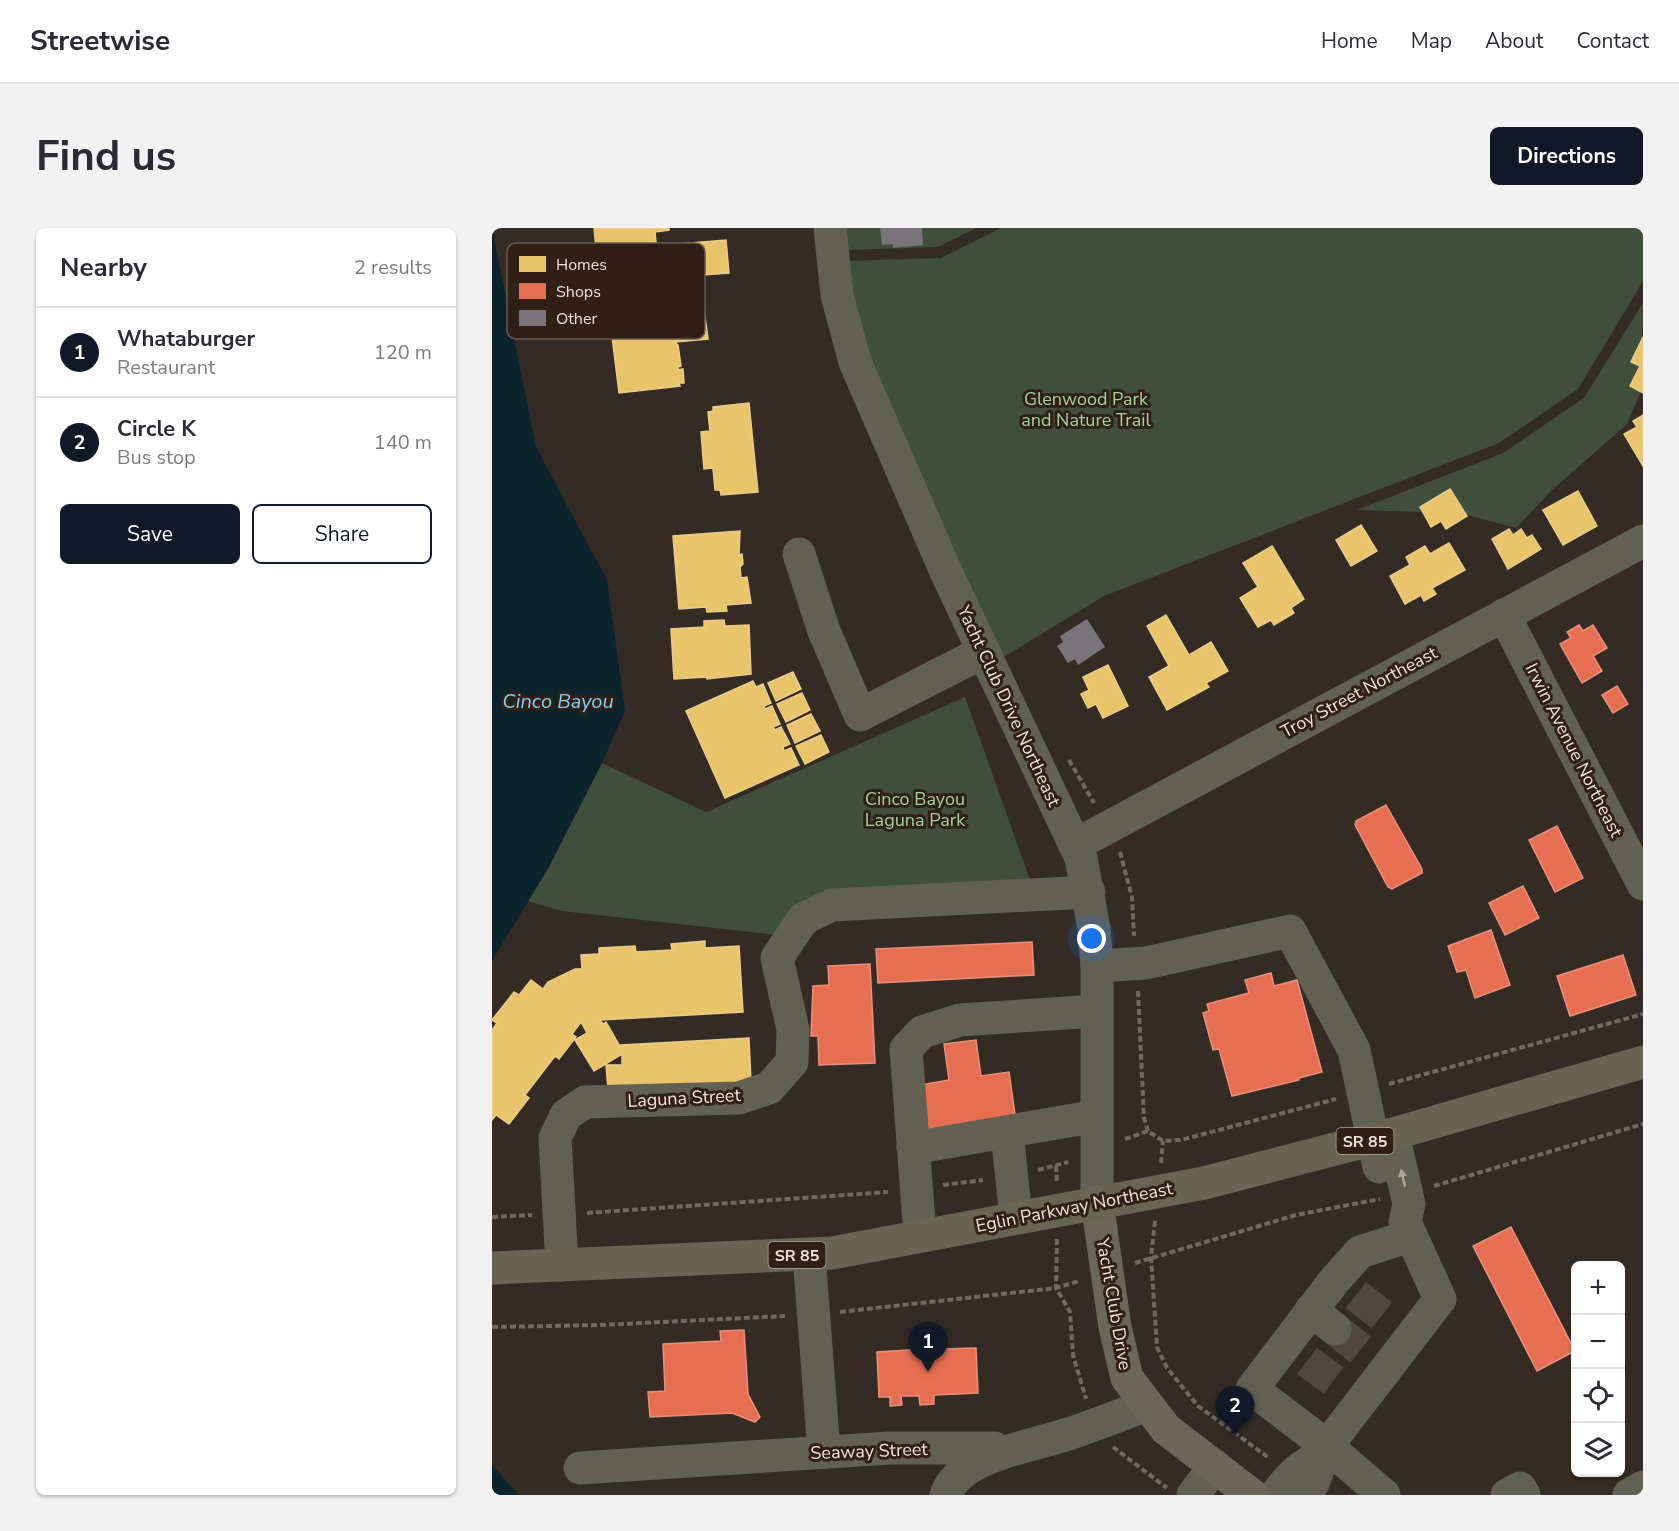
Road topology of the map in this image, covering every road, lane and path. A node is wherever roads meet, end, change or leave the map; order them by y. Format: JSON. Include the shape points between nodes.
{"nodes":[{"id":1,"x":830,"y":228,"type":"edge"},
{"id":2,"x":1643,"y":541,"type":"edge"},
{"id":3,"x":799,"y":554,"type":"dead end"},
{"id":4,"x":1504,"y":615,"type":"junction"},
{"id":5,"x":983,"y":652,"type":"junction"},
{"id":6,"x":1075,"y":845,"type":"junction"},
{"id":7,"x":1643,"y":884,"type":"edge"},
{"id":8,"x":1089,"y":892,"type":"junction"},
{"id":9,"x":1097,"y":966,"type":"junction"},
{"id":10,"x":1097,"y":1011,"type":"junction"},
{"id":11,"x":1643,"y":1062,"type":"edge"},
{"id":12,"x":1097,"y":1116,"type":"junction"},
{"id":13,"x":1007,"y":1131,"type":"junction"},
{"id":14,"x":1383,"y":1137,"type":"junction"},
{"id":15,"x":1163,"y":1141,"type":"dead end"},
{"id":16,"x":913,"y":1148,"type":"junction"},
{"id":17,"x":1056,"y":1166,"type":"dead end"},
{"id":18,"x":1158,"y":1191,"type":"junction"},
{"id":19,"x":1097,"y":1202,"type":"junction"},
{"id":20,"x":1057,"y":1210,"type":"junction"},
{"id":21,"x":1016,"y":1218,"type":"junction"},
{"id":22,"x":1407,"y":1229,"type":"junction"},
{"id":23,"x":920,"y":1236,"type":"junction"},
{"id":24,"x":809,"y":1255,"type":"junction"},
{"id":25,"x":562,"y":1265,"type":"junction"},
{"id":26,"x":492,"y":1268,"type":"edge"},
{"id":27,"x":601,"y":1325,"type":"dead end"},
{"id":28,"x":492,"y":1327,"type":"edge"},
{"id":29,"x":1147,"y":1405,"type":"junction"},
{"id":30,"x":1096,"y":1424,"type":"junction"},
{"id":31,"x":824,"y":1452,"type":"junction"},
{"id":32,"x":1324,"y":1452,"type":"junction"},
{"id":33,"x":999,"y":1454,"type":"junction"},
{"id":34,"x":1215,"y":1466,"type":"junction"},
{"id":35,"x":580,"y":1468,"type":"dead end"},
{"id":36,"x":1643,"y":1487,"type":"edge"},
{"id":37,"x":1291,"y":1488,"type":"edge"},
{"id":38,"x":1181,"y":1492,"type":"edge"},
{"id":39,"x":946,"y":1495,"type":"edge"},
{"id":40,"x":1252,"y":1495,"type":"edge"},
{"id":41,"x":1384,"y":1495,"type":"edge"},
{"id":42,"x":1507,"y":1495,"type":"edge"},
{"id":43,"x":1524,"y":1495,"type":"edge"},
{"id":44,"x":1629,"y":1495,"type":"edge"}],
"edges":[{"from":1,"to":5,"type":"street","name":"Yacht Club Drive Northeast","via":[[837,295],[855,362]]},
{"from":2,"to":4,"type":"street","name":"Troy Street Northeast"},
{"from":3,"to":5,"type":"street","via":[[824,631],[860,715]]},
{"from":4,"to":6,"type":"street","name":"Troy Street Northeast"},
{"from":4,"to":7,"type":"street","name":"Irwin Avenue Northeast"},
{"from":5,"to":6,"type":"street","name":"Yacht Club Drive Northeast"},
{"from":6,"to":8,"type":"street","name":"Yacht Club Drive Northeast"},
{"from":8,"to":9,"type":"street","name":"Yacht Club Drive Northeast"},
{"from":8,"to":25,"type":"street","name":"Laguna Street","via":[[832,905],[803,919],[777,958],[793,1030],[792,1062],[770,1088],[739,1098],[585,1102],[566,1115],[555,1138]]},
{"from":9,"to":10,"type":"street","name":"Yacht Club Drive Northeast"},
{"from":9,"to":14,"type":"street","via":[[1146,963],[1290,931],[1354,1050]]},
{"from":10,"to":12,"type":"street","name":"Yacht Club Drive Northeast"},
{"from":10,"to":16,"type":"street","via":[[960,1020],[922,1032],[906,1049]]},
{"from":11,"to":14,"type":"highway","name":"Eglin Parkway Northeast","number":"SR 85"},
{"from":12,"to":13,"type":"street"},
{"from":12,"to":19,"type":"street","name":"Yacht Club Drive Northeast"},
{"from":13,"to":16,"type":"street"},
{"from":13,"to":21,"type":"street"},
{"from":14,"to":18,"type":"highway","name":"Eglin Parkway Northeast","number":"SR 85"},
{"from":14,"to":22,"type":"street","via":[[1388,1211]]},
{"from":15,"to":18,"type":"path"},
{"from":16,"to":23,"type":"street"},
{"from":17,"to":20,"type":"path"},
{"from":18,"to":19,"type":"highway","name":"Eglin Parkway Northeast","number":"SR 85"},
{"from":18,"to":37,"type":"path","via":[[1151,1257],[1157,1347],[1167,1368],[1198,1406]]},
{"from":19,"to":20,"type":"highway","name":"Eglin Parkway Northeast","number":"SR 85"},
{"from":19,"to":29,"type":"main road","name":"Yacht Club Drive","via":[[1115,1327],[1127,1378]]},
{"from":20,"to":21,"type":"highway","name":"Eglin Parkway Northeast","number":"SR 85"},
{"from":20,"to":30,"type":"path","via":[[1056,1288],[1070,1312],[1073,1355]]},
{"from":21,"to":23,"type":"highway","name":"Eglin Parkway Northeast","number":"SR 85"},
{"from":22,"to":32,"type":"street","via":[[1440,1299],[1402,1331],[1353,1396]]},
{"from":22,"to":32,"type":"street","via":[[1360,1252],[1345,1288],[1297,1352],[1252,1389]]},
{"from":23,"to":24,"type":"highway","name":"Eglin Parkway Northeast","number":"SR 85"},
{"from":24,"to":25,"type":"highway","name":"Eglin Parkway Northeast","number":"SR 85"},
{"from":24,"to":31,"type":"street"},
{"from":25,"to":26,"type":"highway","name":"Eglin Parkway Northeast","number":"SR 85"},
{"from":27,"to":28,"type":"path"},
{"from":29,"to":30,"type":"street","name":"Seaway Street"},
{"from":29,"to":34,"type":"main road","name":"Yacht Club Drive","via":[[1166,1429]]},
{"from":30,"to":33,"type":"street","name":"Seaway Street"},
{"from":30,"to":38,"type":"path","via":[[1112,1446]]},
{"from":31,"to":33,"type":"street","name":"Seaway Street","via":[[994,1448]]},
{"from":31,"to":35,"type":"street","name":"Seaway Street"},
{"from":32,"to":37,"type":"street","via":[[1319,1472]]},
{"from":32,"to":41,"type":"street"},
{"from":33,"to":39,"type":"street","via":[[967,1470]]},
{"from":34,"to":38,"type":"street"},
{"from":34,"to":40,"type":"main road","name":"Yacht Club Drive"},
{"from":36,"to":44,"type":"street"},
{"from":42,"to":43,"type":"street","via":[[1520,1488]]}]}
